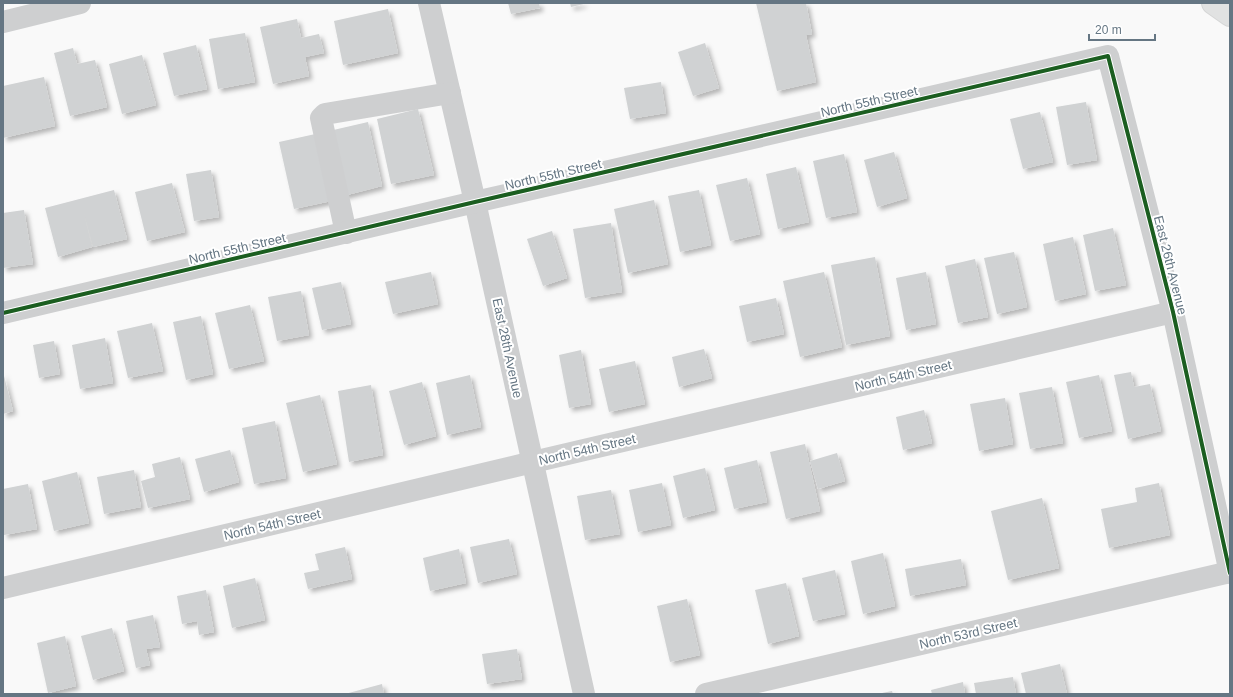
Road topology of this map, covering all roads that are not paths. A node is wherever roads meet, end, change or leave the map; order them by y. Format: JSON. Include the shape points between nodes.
{"nodes":[{"id":1,"x":80,"y":3,"type":"edge"},
{"id":2,"x":429,"y":3,"type":"edge"},
{"id":3,"x":1213,"y":3,"type":"edge"},
{"id":4,"x":8,"y":14,"type":"edge"},
{"id":5,"x":1230,"y":15,"type":"edge"},
{"id":6,"x":1108,"y":56,"type":"joint"},
{"id":7,"x":450,"y":93,"type":"junction"},
{"id":8,"x":476,"y":202,"type":"junction"},
{"id":9,"x":346,"y":233,"type":"junction"},
{"id":10,"x":1172,"y":312,"type":"junction"},
{"id":11,"x":3,"y":313,"type":"edge"},
{"id":12,"x":533,"y":462,"type":"junction"},
{"id":13,"x":1230,"y":572,"type":"edge"},
{"id":14,"x":3,"y":588,"type":"edge"},
{"id":15,"x":584,"y":694,"type":"edge"},
{"id":16,"x":706,"y":694,"type":"edge"}],
"edges":[{"from":1,"to":4,"type":"street"},
{"from":2,"to":7,"type":"street","name":"East 28th Avenue"},
{"from":3,"to":5,"type":"highway"},
{"from":6,"to":8,"type":"street","name":"North 55th Street"},
{"from":6,"to":10,"type":"street","name":"East 26th Avenue"},
{"from":7,"to":8,"type":"street","name":"East 28th Avenue"},
{"from":7,"to":9,"type":"street","via":[[325,114],[321,118]]},
{"from":8,"to":9,"type":"street","name":"North 55th Street"},
{"from":8,"to":12,"type":"street","name":"East 28th Avenue"},
{"from":9,"to":11,"type":"street","name":"North 55th Street"},
{"from":10,"to":12,"type":"street","name":"North 54th Street"},
{"from":10,"to":13,"type":"street","name":"East 26th Avenue"},
{"from":12,"to":14,"type":"street","name":"North 54th Street"},
{"from":12,"to":15,"type":"street","name":"East 28th Avenue"},
{"from":13,"to":16,"type":"street","name":"North 53rd Street"}]}
